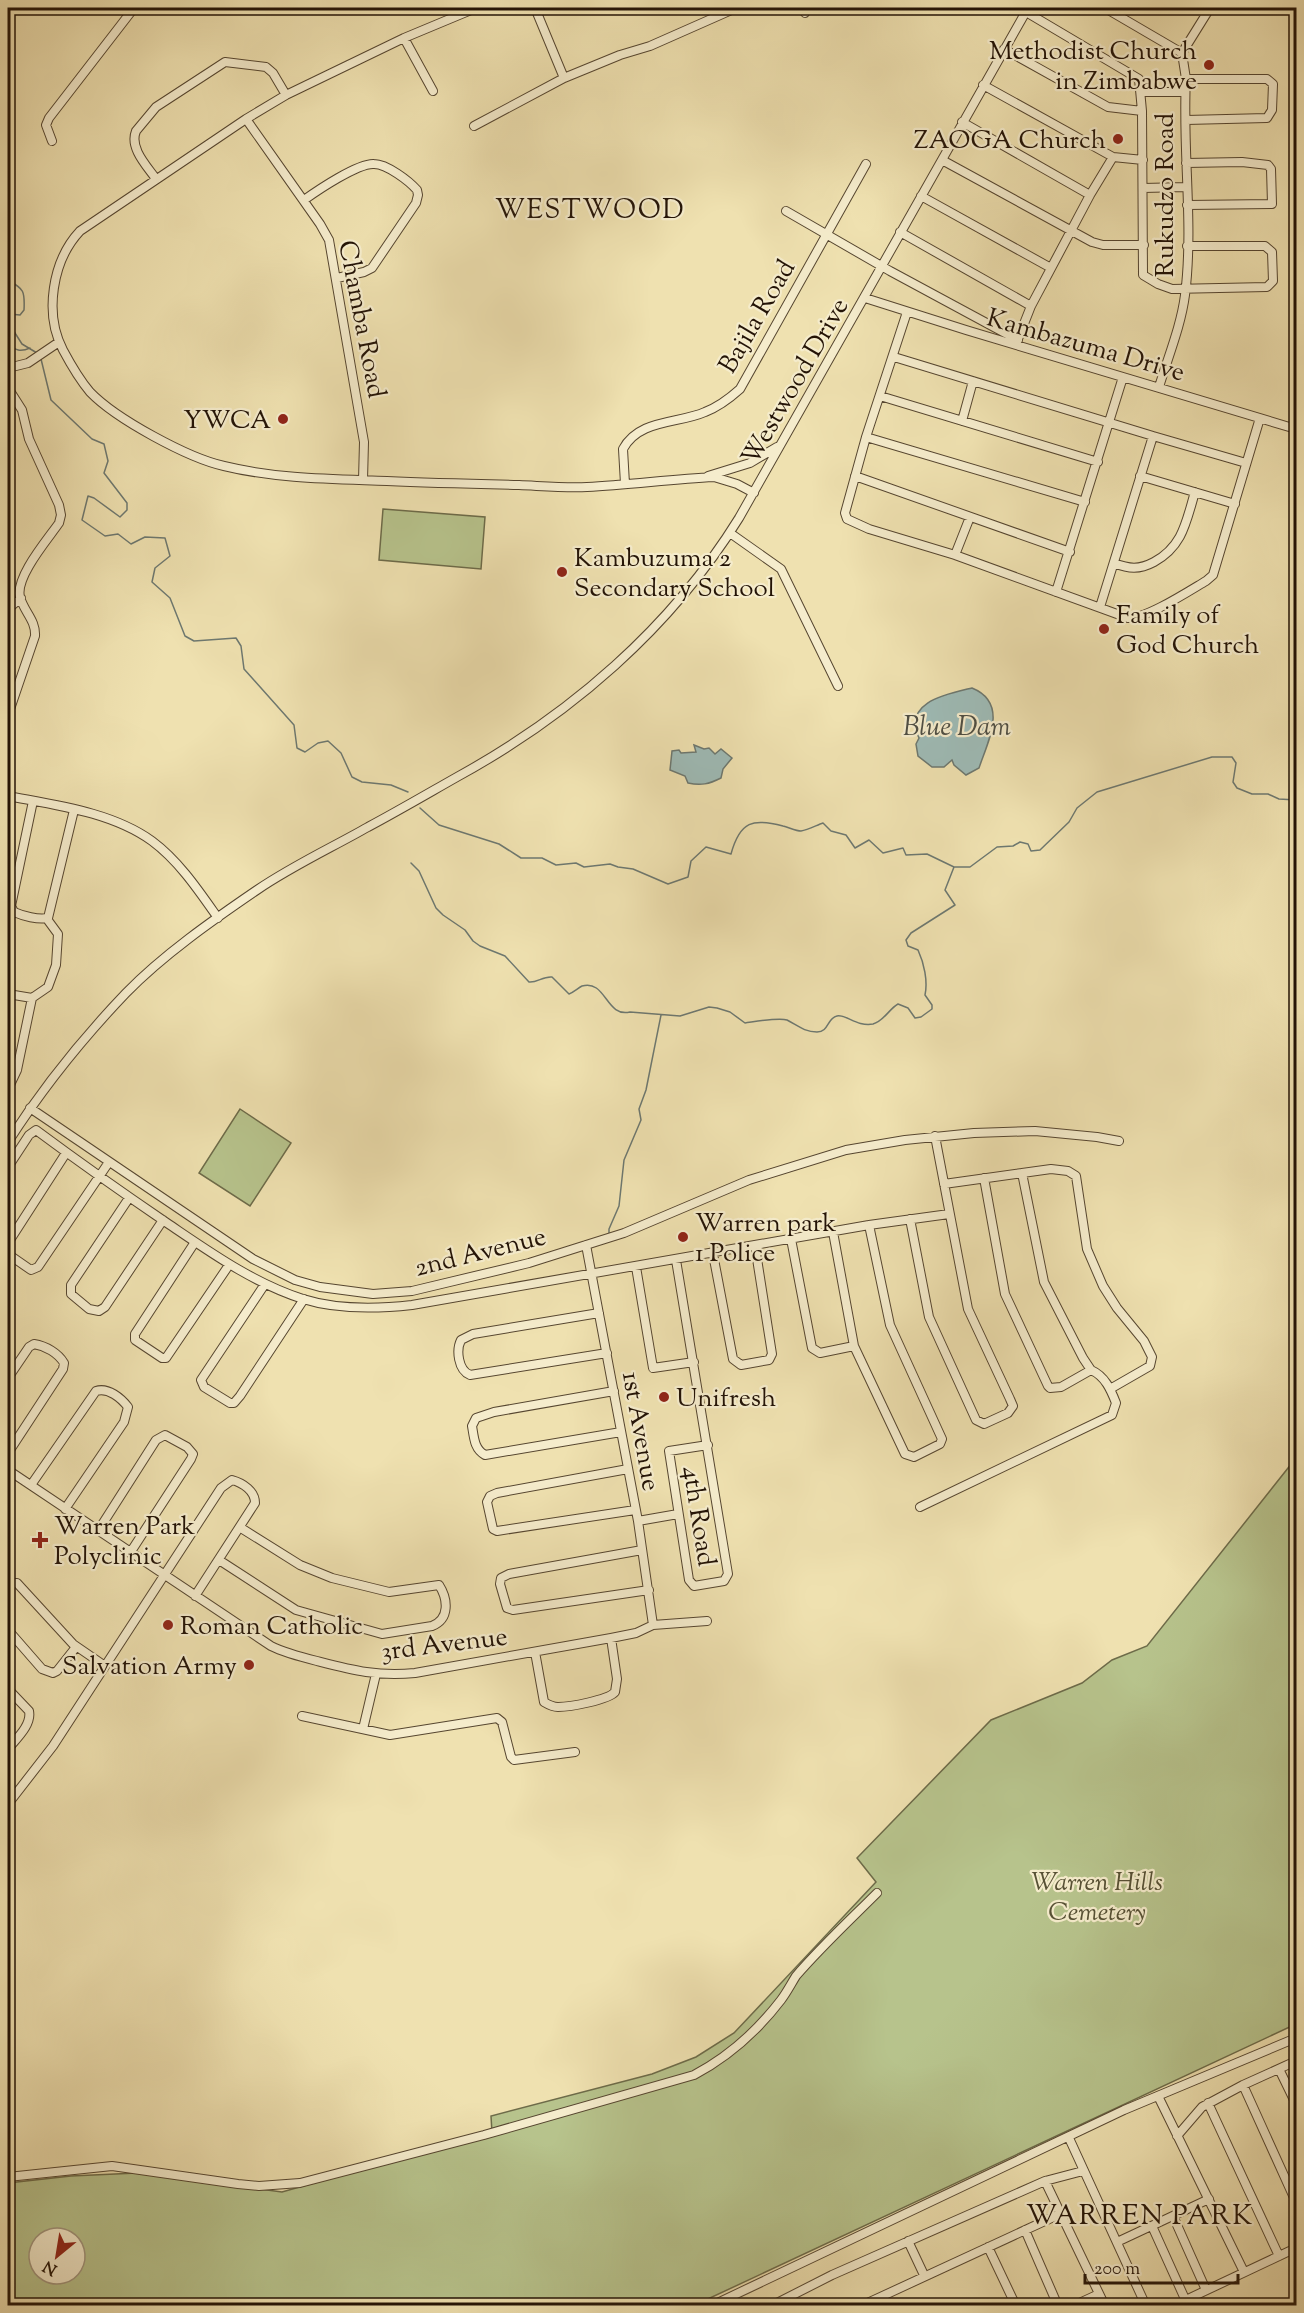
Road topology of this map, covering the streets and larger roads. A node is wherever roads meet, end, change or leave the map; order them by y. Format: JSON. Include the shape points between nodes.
{"nodes":[{"id":1,"x":134,"y":8,"type":"edge"},
{"id":2,"x":476,"y":8,"type":"edge"},
{"id":3,"x":535,"y":8,"type":"edge"},
{"id":4,"x":736,"y":8,"type":"edge"},
{"id":5,"x":1105,"y":8,"type":"edge"},
{"id":6,"x":1196,"y":8,"type":"edge"},
{"id":7,"x":1027,"y":10,"type":"edge"},
{"id":8,"x":1208,"y":10,"type":"edge"},
{"id":9,"x":404,"y":38,"type":"junction"},
{"id":10,"x":1004,"y":49,"type":"junction"},
{"id":11,"x":1182,"y":53,"type":"junction"},
{"id":12,"x":564,"y":78,"type":"junction"},
{"id":13,"x":1186,"y":79,"type":"junction"},
{"id":14,"x":983,"y":85,"type":"junction"},
{"id":15,"x":433,"y":91,"type":"dead end"},
{"id":16,"x":1141,"y":92,"type":"junction"},
{"id":17,"x":1185,"y":92,"type":"junction"},
{"id":18,"x":286,"y":95,"type":"junction"},
{"id":19,"x":1142,"y":111,"type":"junction"},
{"id":20,"x":246,"y":118,"type":"junction"},
{"id":21,"x":1186,"y":120,"type":"junction"},
{"id":22,"x":962,"y":122,"type":"junction"},
{"id":23,"x":474,"y":126,"type":"dead end"},
{"id":24,"x":52,"y":141,"type":"dead end"},
{"id":25,"x":1113,"y":158,"type":"junction"},
{"id":26,"x":942,"y":160,"type":"junction"},
{"id":27,"x":1143,"y":160,"type":"junction"},
{"id":28,"x":1186,"y":163,"type":"junction"},
{"id":29,"x":866,"y":164,"type":"dead end"},
{"id":30,"x":156,"y":179,"type":"junction"},
{"id":31,"x":1186,"y":187,"type":"junction"},
{"id":32,"x":1143,"y":188,"type":"junction"},
{"id":33,"x":1090,"y":195,"type":"junction"},
{"id":34,"x":921,"y":196,"type":"junction"},
{"id":35,"x":304,"y":200,"type":"junction"},
{"id":36,"x":1187,"y":205,"type":"junction"},
{"id":37,"x":786,"y":211,"type":"dead end"},
{"id":38,"x":1071,"y":231,"type":"junction"},
{"id":39,"x":900,"y":232,"type":"junction"},
{"id":40,"x":827,"y":234,"type":"junction"},
{"id":41,"x":1144,"y":245,"type":"junction"},
{"id":42,"x":1187,"y":246,"type":"junction"},
{"id":43,"x":881,"y":267,"type":"junction"},
{"id":44,"x":1051,"y":268,"type":"junction"},
{"id":45,"x":337,"y":278,"type":"junction"},
{"id":46,"x":1185,"y":289,"type":"junction"},
{"id":47,"x":865,"y":298,"type":"junction"},
{"id":48,"x":1031,"y":306,"type":"junction"},
{"id":49,"x":906,"y":312,"type":"junction"},
{"id":50,"x":59,"y":342,"type":"junction"},
{"id":51,"x":1016,"y":343,"type":"junction"},
{"id":52,"x":894,"y":357,"type":"junction"},
{"id":53,"x":8,"y":368,"type":"edge"},
{"id":54,"x":1123,"y":377,"type":"junction"},
{"id":55,"x":973,"y":381,"type":"junction"},
{"id":56,"x":1159,"y":387,"type":"junction"},
{"id":57,"x":8,"y":388,"type":"edge"},
{"id":58,"x":880,"y":396,"type":"junction"},
{"id":59,"x":1260,"y":418,"type":"junction"},
{"id":60,"x":962,"y":420,"type":"junction"},
{"id":61,"x":1109,"y":422,"type":"junction"},
{"id":62,"x":1296,"y":429,"type":"edge"},
{"id":63,"x":1153,"y":436,"type":"junction"},
{"id":64,"x":866,"y":437,"type":"junction"},
{"id":65,"x":780,"y":444,"type":"junction"},
{"id":66,"x":1098,"y":462,"type":"junction"},
{"id":67,"x":1246,"y":463,"type":"junction"},
{"id":68,"x":855,"y":476,"type":"junction"},
{"id":69,"x":1140,"y":476,"type":"junction"},
{"id":70,"x":704,"y":478,"type":"junction"},
{"id":71,"x":363,"y":480,"type":"junction"},
{"id":72,"x":625,"y":484,"type":"junction"},
{"id":73,"x":1195,"y":492,"type":"junction"},
{"id":74,"x":754,"y":493,"type":"junction"},
{"id":75,"x":1085,"y":502,"type":"junction"},
{"id":76,"x":1235,"y":504,"type":"junction"},
{"id":77,"x":970,"y":517,"type":"junction"},
{"id":78,"x":730,"y":532,"type":"junction"},
{"id":79,"x":1070,"y":552,"type":"junction"},
{"id":80,"x":956,"y":555,"type":"junction"},
{"id":81,"x":1114,"y":563,"type":"junction"},
{"id":82,"x":1056,"y":591,"type":"junction"},
{"id":83,"x":21,"y":598,"type":"junction"},
{"id":84,"x":1100,"y":608,"type":"junction"},
{"id":85,"x":8,"y":609,"type":"edge"},
{"id":86,"x":837,"y":686,"type":"dead end"},
{"id":87,"x":8,"y":715,"type":"edge"},
{"id":88,"x":8,"y":796,"type":"edge"},
{"id":89,"x":33,"y":801,"type":"junction"},
{"id":90,"x":74,"y":810,"type":"junction"},
{"id":91,"x":218,"y":918,"type":"junction"},
{"id":92,"x":46,"y":919,"type":"junction"},
{"id":93,"x":8,"y":994,"type":"edge"},
{"id":94,"x":32,"y":998,"type":"junction"},
{"id":95,"x":8,"y":1065,"type":"edge"},
{"id":96,"x":17,"y":1070,"type":"junction"},
{"id":97,"x":8,"y":1089,"type":"edge"},
{"id":98,"x":30,"y":1108,"type":"junction"},
{"id":99,"x":44,"y":1117,"type":"junction"},
{"id":100,"x":36,"y":1131,"type":"junction"},
{"id":101,"x":935,"y":1136,"type":"junction"},
{"id":102,"x":1119,"y":1141,"type":"dead end"},
{"id":103,"x":8,"y":1142,"type":"edge"},
{"id":104,"x":66,"y":1153,"type":"junction"},
{"id":105,"x":109,"y":1162,"type":"junction"},
{"id":106,"x":8,"y":1167,"type":"edge"},
{"id":107,"x":1022,"y":1173,"type":"junction"},
{"id":108,"x":99,"y":1176,"type":"junction"},
{"id":109,"x":984,"y":1178,"type":"junction"},
{"id":110,"x":944,"y":1184,"type":"junction"},
{"id":111,"x":129,"y":1198,"type":"junction"},
{"id":112,"x":949,"y":1214,"type":"junction"},
{"id":113,"x":910,"y":1219,"type":"junction"},
{"id":114,"x":164,"y":1220,"type":"junction"},
{"id":115,"x":869,"y":1225,"type":"junction"},
{"id":116,"x":833,"y":1232,"type":"junction"},
{"id":117,"x":791,"y":1239,"type":"junction"},
{"id":118,"x":195,"y":1242,"type":"junction"},
{"id":119,"x":8,"y":1243,"type":"edge"},
{"id":120,"x":586,"y":1245,"type":"junction"},
{"id":121,"x":755,"y":1245,"type":"junction"},
{"id":122,"x":8,"y":1254,"type":"edge"},
{"id":123,"x":713,"y":1254,"type":"junction"},
{"id":124,"x":253,"y":1259,"type":"junction"},
{"id":125,"x":676,"y":1260,"type":"junction"},
{"id":126,"x":229,"y":1265,"type":"junction"},
{"id":127,"x":636,"y":1267,"type":"junction"},
{"id":128,"x":245,"y":1273,"type":"junction"},
{"id":129,"x":593,"y":1274,"type":"junction"},
{"id":130,"x":480,"y":1276,"type":"junction"},
{"id":131,"x":265,"y":1284,"type":"junction"},
{"id":132,"x":483,"y":1292,"type":"junction"},
{"id":133,"x":304,"y":1299,"type":"junction"},
{"id":134,"x":599,"y":1313,"type":"junction"},
{"id":135,"x":854,"y":1346,"type":"junction"},
{"id":136,"x":607,"y":1353,"type":"junction"},
{"id":137,"x":694,"y":1362,"type":"junction"},
{"id":138,"x":1091,"y":1370,"type":"junction"},
{"id":139,"x":8,"y":1378,"type":"edge"},
{"id":140,"x":1110,"y":1389,"type":"junction"},
{"id":141,"x":614,"y":1391,"type":"junction"},
{"id":142,"x":621,"y":1432,"type":"junction"},
{"id":143,"x":708,"y":1445,"type":"junction"},
{"id":144,"x":8,"y":1453,"type":"edge"},
{"id":145,"x":628,"y":1469,"type":"junction"},
{"id":146,"x":8,"y":1470,"type":"edge"},
{"id":147,"x":31,"y":1485,"type":"junction"},
{"id":148,"x":920,"y":1507,"type":"dead end"},
{"id":149,"x":65,"y":1509,"type":"junction"},
{"id":150,"x":635,"y":1510,"type":"junction"},
{"id":151,"x":678,"y":1514,"type":"junction"},
{"id":152,"x":638,"y":1521,"type":"junction"},
{"id":153,"x":241,"y":1527,"type":"junction"},
{"id":154,"x":98,"y":1531,"type":"junction"},
{"id":155,"x":642,"y":1550,"type":"junction"},
{"id":156,"x":130,"y":1552,"type":"junction"},
{"id":157,"x":219,"y":1560,"type":"junction"},
{"id":158,"x":165,"y":1576,"type":"junction"},
{"id":159,"x":8,"y":1583,"type":"edge"},
{"id":160,"x":649,"y":1590,"type":"junction"},
{"id":161,"x":195,"y":1596,"type":"junction"},
{"id":162,"x":707,"y":1621,"type":"dead end"},
{"id":163,"x":653,"y":1625,"type":"junction"},
{"id":164,"x":8,"y":1630,"type":"edge"},
{"id":165,"x":611,"y":1638,"type":"junction"},
{"id":166,"x":76,"y":1647,"type":"junction"},
{"id":167,"x":535,"y":1652,"type":"junction"},
{"id":168,"x":105,"y":1666,"type":"junction"},
{"id":169,"x":376,"y":1674,"type":"junction"},
{"id":170,"x":8,"y":1689,"type":"edge"},
{"id":171,"x":302,"y":1716,"type":"dead end"},
{"id":172,"x":363,"y":1729,"type":"junction"},
{"id":173,"x":8,"y":1747,"type":"edge"},
{"id":174,"x":574,"y":1752,"type":"dead end"},
{"id":175,"x":8,"y":1804,"type":"edge"},
{"id":176,"x":877,"y":1893,"type":"dead end"},
{"id":177,"x":1296,"y":2038,"type":"edge"},
{"id":178,"x":1296,"y":2061,"type":"edge"},
{"id":179,"x":1280,"y":2069,"type":"junction"},
{"id":180,"x":1243,"y":2085,"type":"junction"},
{"id":181,"x":1158,"y":2096,"type":"junction"},
{"id":182,"x":1208,"y":2103,"type":"junction"},
{"id":183,"x":1296,"y":2103,"type":"edge"},
{"id":184,"x":1177,"y":2136,"type":"junction"},
{"id":185,"x":1069,"y":2138,"type":"junction"},
{"id":186,"x":1083,"y":2171,"type":"junction"},
{"id":187,"x":8,"y":2177,"type":"edge"},
{"id":188,"x":1045,"y":2181,"type":"junction"},
{"id":189,"x":1209,"y":2199,"type":"junction"},
{"id":190,"x":1296,"y":2202,"type":"edge"},
{"id":191,"x":1060,"y":2214,"type":"junction"},
{"id":192,"x":1173,"y":2216,"type":"junction"},
{"id":193,"x":1152,"y":2226,"type":"junction"},
{"id":194,"x":1025,"y":2230,"type":"junction"},
{"id":195,"x":908,"y":2241,"type":"junction"},
{"id":196,"x":1117,"y":2242,"type":"junction"},
{"id":197,"x":988,"y":2247,"type":"junction"},
{"id":198,"x":1296,"y":2248,"type":"edge"},
{"id":199,"x":1279,"y":2256,"type":"junction"},
{"id":200,"x":1244,"y":2272,"type":"junction"},
{"id":201,"x":924,"y":2275,"type":"junction"},
{"id":202,"x":1206,"y":2290,"type":"junction"},
{"id":203,"x":1099,"y":2294,"type":"junction"},
{"id":204,"x":1185,"y":2300,"type":"junction"},
{"id":205,"x":717,"y":2304,"type":"edge"},
{"id":206,"x":771,"y":2306,"type":"edge"},
{"id":207,"x":861,"y":2306,"type":"edge"},
{"id":208,"x":1016,"y":2306,"type":"edge"},
{"id":209,"x":1058,"y":2306,"type":"edge"},
{"id":210,"x":1072,"y":2306,"type":"edge"},
{"id":211,"x":1105,"y":2306,"type":"edge"},
{"id":212,"x":1146,"y":2306,"type":"edge"},
{"id":213,"x":1173,"y":2306,"type":"edge"}],
"edges":[{"from":1,"to":24,"type":"street","via":[[49,118],[46,125]]},
{"from":2,"to":9,"type":"street","name":"Westwood Drive"},
{"from":3,"to":12,"type":"street"},
{"from":4,"to":12,"type":"street"},
{"from":5,"to":11,"type":"street"},
{"from":6,"to":8,"type":"street"},
{"from":7,"to":10,"type":"street","name":"Westwood Drive"},
{"from":7,"to":16,"type":"street","via":[[1135,75]]},
{"from":8,"to":11,"type":"street"},
{"from":9,"to":15,"type":"street"},
{"from":9,"to":18,"type":"street","name":"Westwood Drive"},
{"from":10,"to":14,"type":"street","name":"Westwood Drive"},
{"from":10,"to":19,"type":"street","via":[[1108,107]]},
{"from":11,"to":13,"type":"street","name":"Rukudzo Road"},
{"from":12,"to":23,"type":"street"},
{"from":13,"to":17,"type":"street","name":"Rukudzo Road"},
{"from":13,"to":21,"type":"street","via":[[1267,79],[1273,84],[1272,110],[1267,118]]},
{"from":14,"to":22,"type":"street","name":"Westwood Drive"},
{"from":14,"to":25,"type":"street"},
{"from":16,"to":17,"type":"street"},
{"from":16,"to":19,"type":"street"},
{"from":17,"to":21,"type":"street","name":"Rukudzo Road"},
{"from":18,"to":20,"type":"street","name":"Westwood Drive"},
{"from":18,"to":30,"type":"street","via":[[266,67],[225,62],[216,67],[156,107],[136,131],[135,146]]},
{"from":19,"to":27,"type":"street"},
{"from":20,"to":30,"type":"street","name":"Westwood Drive"},
{"from":20,"to":35,"type":"street","name":"Chamba Road"},
{"from":21,"to":28,"type":"street","name":"Rukudzo Road"},
{"from":22,"to":26,"type":"street","name":"Westwood Drive"},
{"from":22,"to":33,"type":"street"},
{"from":25,"to":27,"type":"street"},
{"from":25,"to":33,"type":"street"},
{"from":26,"to":34,"type":"street","name":"Westwood Drive"},
{"from":26,"to":38,"type":"street"},
{"from":27,"to":32,"type":"street"},
{"from":28,"to":31,"type":"street","name":"Rukudzo Road"},
{"from":28,"to":36,"type":"street","via":[[1268,165],[1272,204]]},
{"from":29,"to":40,"type":"street","name":"Bajila Road"},
{"from":30,"to":50,"type":"street","name":"Westwood Drive","via":[[86,226],[70,244],[53,295]]},
{"from":31,"to":32,"type":"street"},
{"from":31,"to":36,"type":"street","name":"Rukudzo Road"},
{"from":32,"to":41,"type":"street"},
{"from":33,"to":38,"type":"street"},
{"from":34,"to":39,"type":"street","name":"Westwood Drive"},
{"from":34,"to":44,"type":"street"},
{"from":35,"to":45,"type":"street","name":"Chamba Road","via":[[327,234]]},
{"from":35,"to":45,"type":"street","via":[[371,164],[386,168],[417,190],[418,199],[375,264],[364,272]]},
{"from":36,"to":42,"type":"street","name":"Rukudzo Road"},
{"from":37,"to":40,"type":"street"},
{"from":38,"to":41,"type":"street","via":[[1098,244]]},
{"from":38,"to":44,"type":"street"},
{"from":39,"to":43,"type":"street","name":"Westwood Drive"},
{"from":39,"to":48,"type":"street"},
{"from":40,"to":43,"type":"street"},
{"from":40,"to":72,"type":"street","name":"Bajila Road","via":[[740,389],[705,412],[643,430],[626,442],[622,457]]},
{"from":41,"to":46,"type":"street","via":[[1143,274],[1167,288]]},
{"from":42,"to":46,"type":"street","name":"Rukudzo Road"},
{"from":42,"to":46,"type":"street","via":[[1265,246],[1272,252],[1273,281],[1267,287]]},
{"from":43,"to":47,"type":"street","name":"Westwood Drive"},
{"from":43,"to":51,"type":"street"},
{"from":44,"to":48,"type":"street"},
{"from":45,"to":71,"type":"street","name":"Chamba Road","via":[[364,442]]},
{"from":46,"to":56,"type":"street","name":"Rukudzo Road"},
{"from":47,"to":49,"type":"street","name":"Kambazuma Drive"},
{"from":47,"to":65,"type":"street","name":"Westwood Drive"},
{"from":48,"to":51,"type":"street"},
{"from":49,"to":51,"type":"street","name":"Kambazuma Drive"},
{"from":49,"to":52,"type":"street"},
{"from":50,"to":53,"type":"street","via":[[38,358]]},
{"from":50,"to":71,"type":"street","name":"Westwood Drive","via":[[79,378],[99,400],[189,455],[268,474]]},
{"from":51,"to":54,"type":"street","name":"Kambazuma Drive"},
{"from":52,"to":55,"type":"street"},
{"from":52,"to":58,"type":"street"},
{"from":54,"to":56,"type":"street","name":"Kambazuma Drive"},
{"from":54,"to":61,"type":"street"},
{"from":55,"to":60,"type":"street"},
{"from":55,"to":61,"type":"street"},
{"from":56,"to":59,"type":"street","name":"Kambazuma Drive"},
{"from":57,"to":83,"type":"street","via":[[21,410],[61,515],[25,574]]},
{"from":58,"to":60,"type":"street"},
{"from":58,"to":64,"type":"street"},
{"from":59,"to":62,"type":"street","name":"Kambazuma Drive"},
{"from":59,"to":67,"type":"street"},
{"from":60,"to":66,"type":"street"},
{"from":61,"to":63,"type":"street"},
{"from":61,"to":66,"type":"street"},
{"from":63,"to":67,"type":"street"},
{"from":63,"to":69,"type":"street"},
{"from":64,"to":68,"type":"street"},
{"from":64,"to":75,"type":"street"},
{"from":65,"to":70,"type":"street","via":[[750,464]]},
{"from":65,"to":74,"type":"street","name":"Westwood Drive"},
{"from":66,"to":75,"type":"street"},
{"from":67,"to":76,"type":"street"},
{"from":68,"to":77,"type":"street"},
{"from":68,"to":80,"type":"street","via":[[845,513],[847,519]]},
{"from":69,"to":73,"type":"street"},
{"from":69,"to":81,"type":"street"},
{"from":70,"to":72,"type":"street","name":"Westwood Drive"},
{"from":70,"to":74,"type":"street","name":"Westwood Drive","via":[[722,479]]},
{"from":71,"to":72,"type":"street","name":"Westwood Drive","via":[[554,488]]},
{"from":73,"to":76,"type":"street"},
{"from":73,"to":81,"type":"street","via":[[1174,548],[1139,568]]},
{"from":74,"to":78,"type":"street"},
{"from":75,"to":79,"type":"street"},
{"from":76,"to":84,"type":"street","via":[[1216,568],[1206,581],[1134,618]]},
{"from":77,"to":79,"type":"street"},
{"from":77,"to":80,"type":"street"},
{"from":78,"to":86,"type":"street","via":[[780,569]]},
{"from":78,"to":91,"type":"street","via":[[703,572],[646,638],[554,715],[458,777],[282,874]]},
{"from":79,"to":82,"type":"street"},
{"from":80,"to":82,"type":"street"},
{"from":81,"to":84,"type":"street"},
{"from":82,"to":84,"type":"street"},
{"from":83,"to":85,"type":"street"},
{"from":83,"to":87,"type":"street","via":[[34,624],[35,636]]},
{"from":88,"to":89,"type":"street"},
{"from":89,"to":90,"type":"street"},
{"from":89,"to":92,"type":"street","via":[[12,909],[18,914]]},
{"from":90,"to":91,"type":"street","via":[[121,825],[152,841],[187,876]]},
{"from":90,"to":92,"type":"street"},
{"from":91,"to":98,"type":"street","via":[[128,992]]},
{"from":92,"to":94,"type":"street","via":[[58,934],[56,965],[48,987]]},
{"from":93,"to":94,"type":"street"},
{"from":94,"to":96,"type":"street"},
{"from":95,"to":96,"type":"street"},
{"from":96,"to":97,"type":"street"},
{"from":98,"to":99,"type":"street","name":"2nd Avenue"},
{"from":98,"to":103,"type":"street"},
{"from":99,"to":100,"type":"street"},
{"from":99,"to":105,"type":"street","name":"2nd Avenue"},
{"from":100,"to":104,"type":"street"},
{"from":100,"to":106,"type":"street","via":[[29,1135]]},
{"from":101,"to":102,"type":"street","name":"2nd Avenue","via":[[1035,1131]]},
{"from":101,"to":110,"type":"street"},
{"from":101,"to":120,"type":"street","name":"2nd Avenue","via":[[846,1150],[787,1167]]},
{"from":104,"to":108,"type":"street"},
{"from":104,"to":119,"type":"street"},
{"from":105,"to":108,"type":"street"},
{"from":105,"to":124,"type":"street","name":"2nd Avenue"},
{"from":107,"to":109,"type":"street"},
{"from":107,"to":138,"type":"street","via":[[1044,1282]]},
{"from":107,"to":140,"type":"street","via":[[1051,1169],[1076,1176],[1087,1249],[1094,1267],[1152,1357],[1150,1366]]},
{"from":108,"to":111,"type":"street"},
{"from":108,"to":122,"type":"street","via":[[38,1267],[31,1270]]},
{"from":109,"to":110,"type":"street"},
{"from":109,"to":138,"type":"street","via":[[1005,1294],[1048,1386],[1061,1387]]},
{"from":110,"to":112,"type":"street"},
{"from":111,"to":114,"type":"street"},
{"from":111,"to":114,"type":"street","via":[[71,1285],[71,1294],[89,1309],[99,1311],[105,1307]]},
{"from":112,"to":113,"type":"street"},
{"from":112,"to":113,"type":"street","via":[[968,1309],[1012,1406],[1008,1413],[984,1424],[976,1420],[929,1317]]},
{"from":113,"to":115,"type":"street"},
{"from":114,"to":118,"type":"street"},
{"from":115,"to":116,"type":"street"},
{"from":115,"to":135,"type":"street","via":[[890,1325],[942,1439],[940,1444],[914,1457],[905,1454]]},
{"from":116,"to":117,"type":"street"},
{"from":116,"to":135,"type":"street"},
{"from":117,"to":121,"type":"street"},
{"from":117,"to":135,"type":"street","via":[[812,1348],[820,1353]]},
{"from":118,"to":126,"type":"street"},
{"from":118,"to":126,"type":"street","via":[[135,1334],[135,1340],[162,1358],[167,1357]]},
{"from":120,"to":129,"type":"street","name":"1st Avenue"},
{"from":120,"to":130,"type":"street","name":"2nd Avenue"},
{"from":121,"to":123,"type":"street"},
{"from":121,"to":123,"type":"street","via":[[772,1354],[764,1362],[741,1365],[733,1359]]},
{"from":123,"to":125,"type":"street"},
{"from":124,"to":128,"type":"street"},
{"from":124,"to":130,"type":"street","name":"2nd Avenue","via":[[320,1287],[373,1294],[412,1291]]},
{"from":125,"to":127,"type":"street"},
{"from":125,"to":137,"type":"street"},
{"from":126,"to":128,"type":"street"},
{"from":127,"to":129,"type":"street"},
{"from":127,"to":137,"type":"street","via":[[653,1368]]},
{"from":128,"to":131,"type":"street"},
{"from":129,"to":132,"type":"street"},
{"from":129,"to":134,"type":"street","name":"1st Avenue"},
{"from":130,"to":132,"type":"street"},
{"from":131,"to":133,"type":"street"},
{"from":131,"to":133,"type":"street","via":[[201,1380],[204,1387],[230,1404],[240,1396]]},
{"from":132,"to":133,"type":"street","via":[[389,1308]]},
{"from":134,"to":136,"type":"street","name":"1st Avenue"},
{"from":134,"to":136,"type":"street","via":[[473,1334],[461,1340],[458,1348],[462,1368],[470,1376]]},
{"from":136,"to":141,"type":"street","name":"1st Avenue"},
{"from":137,"to":143,"type":"street"},
{"from":138,"to":140,"type":"street"},
{"from":139,"to":144,"type":"street","via":[[34,1344],[48,1348],[64,1363]]},
{"from":140,"to":148,"type":"street","via":[[1116,1403],[1108,1418]]},
{"from":141,"to":142,"type":"street","name":"1st Avenue"},
{"from":141,"to":142,"type":"street","via":[[494,1412],[476,1418],[472,1426],[476,1446],[485,1455]]},
{"from":142,"to":145,"type":"street","name":"1st Avenue"},
{"from":143,"to":151,"type":"street","name":"4th Road","via":[[669,1451]]},
{"from":143,"to":151,"type":"street","name":"4th Road","via":[[728,1574],[724,1581],[694,1586],[689,1580]]},
{"from":145,"to":150,"type":"street","name":"1st Avenue"},
{"from":145,"to":150,"type":"street","via":[[494,1494],[487,1502],[493,1529],[497,1531]]},
{"from":146,"to":147,"type":"street","name":"3rd Avenue"},
{"from":147,"to":149,"type":"street","name":"3rd Avenue"},
{"from":147,"to":149,"type":"street","via":[[98,1389],[119,1398],[128,1407],[124,1422]]},
{"from":149,"to":154,"type":"street","name":"3rd Avenue"},
{"from":150,"to":152,"type":"street","name":"1st Avenue"},
{"from":151,"to":152,"type":"street"},
{"from":152,"to":155,"type":"street","name":"1st Avenue"},
{"from":153,"to":157,"type":"street"},
{"from":153,"to":157,"type":"street","via":[[307,1569],[342,1581],[389,1592],[439,1585],[445,1602],[444,1619],[432,1626],[379,1633],[296,1610]]},
{"from":153,"to":158,"type":"street","via":[[253,1509],[255,1497],[232,1480],[221,1488]]},
{"from":154,"to":156,"type":"street","name":"3rd Avenue"},
{"from":154,"to":156,"type":"street","via":[[156,1440],[165,1435],[188,1447],[191,1459]]},
{"from":155,"to":160,"type":"street","name":"1st Avenue"},
{"from":155,"to":160,"type":"street","via":[[509,1574],[501,1578],[500,1584],[507,1608],[513,1610]]},
{"from":156,"to":158,"type":"street","name":"3rd Avenue"},
{"from":157,"to":161,"type":"street"},
{"from":158,"to":161,"type":"street","name":"3rd Avenue"},
{"from":158,"to":168,"type":"street"},
{"from":159,"to":166,"type":"street","via":[[17,1583]]},
{"from":160,"to":163,"type":"street","name":"1st Avenue"},
{"from":161,"to":169,"type":"street","name":"3rd Avenue","via":[[276,1648]]},
{"from":162,"to":163,"type":"street","name":"3rd Avenue"},
{"from":163,"to":165,"type":"street","name":"3rd Avenue"},
{"from":164,"to":166,"type":"street","via":[[48,1673],[57,1671]]},
{"from":165,"to":167,"type":"street","name":"3rd Avenue"},
{"from":165,"to":167,"type":"street","via":[[615,1692],[609,1697],[562,1707],[544,1702]]},
{"from":166,"to":168,"type":"street"},
{"from":167,"to":169,"type":"street","name":"3rd Avenue","via":[[415,1672]]},
{"from":168,"to":175,"type":"street","via":[[53,1746]]},
{"from":169,"to":172,"type":"street"},
{"from":170,"to":173,"type":"street","via":[[30,1715]]},
{"from":171,"to":172,"type":"street"},
{"from":172,"to":174,"type":"street","via":[[378,1734],[402,1734],[497,1718],[502,1722],[514,1760]]},
{"from":176,"to":187,"type":"street","via":[[795,1978],[781,2000],[739,2045],[694,2075],[300,2183],[248,2185],[112,2166]]},
{"from":177,"to":181,"type":"street"},
{"from":178,"to":179,"type":"street"},
{"from":179,"to":180,"type":"street"},
{"from":179,"to":183,"type":"street"},
{"from":180,"to":182,"type":"street"},
{"from":180,"to":190,"type":"street"},
{"from":181,"to":184,"type":"street"},
{"from":181,"to":185,"type":"street"},
{"from":182,"to":184,"type":"street"},
{"from":182,"to":199,"type":"street"},
{"from":184,"to":189,"type":"street"},
{"from":185,"to":186,"type":"street"},
{"from":185,"to":205,"type":"street"},
{"from":186,"to":188,"type":"street"},
{"from":186,"to":196,"type":"street"},
{"from":188,"to":191,"type":"street"},
{"from":188,"to":195,"type":"street"},
{"from":189,"to":192,"type":"street"},
{"from":189,"to":200,"type":"street"},
{"from":191,"to":194,"type":"street"},
{"from":191,"to":203,"type":"street"},
{"from":192,"to":193,"type":"street"},
{"from":192,"to":202,"type":"street"},
{"from":193,"to":196,"type":"street"},
{"from":193,"to":204,"type":"street"},
{"from":194,"to":197,"type":"street"},
{"from":194,"to":209,"type":"street"},
{"from":195,"to":201,"type":"street"},
{"from":195,"to":206,"type":"street"},
{"from":196,"to":212,"type":"street"},
{"from":197,"to":201,"type":"street"},
{"from":197,"to":208,"type":"street"},
{"from":198,"to":199,"type":"street"},
{"from":199,"to":200,"type":"street"},
{"from":200,"to":202,"type":"street"},
{"from":201,"to":207,"type":"street"},
{"from":202,"to":204,"type":"street"},
{"from":203,"to":210,"type":"street"},
{"from":203,"to":211,"type":"street"},
{"from":204,"to":213,"type":"street"}]}
